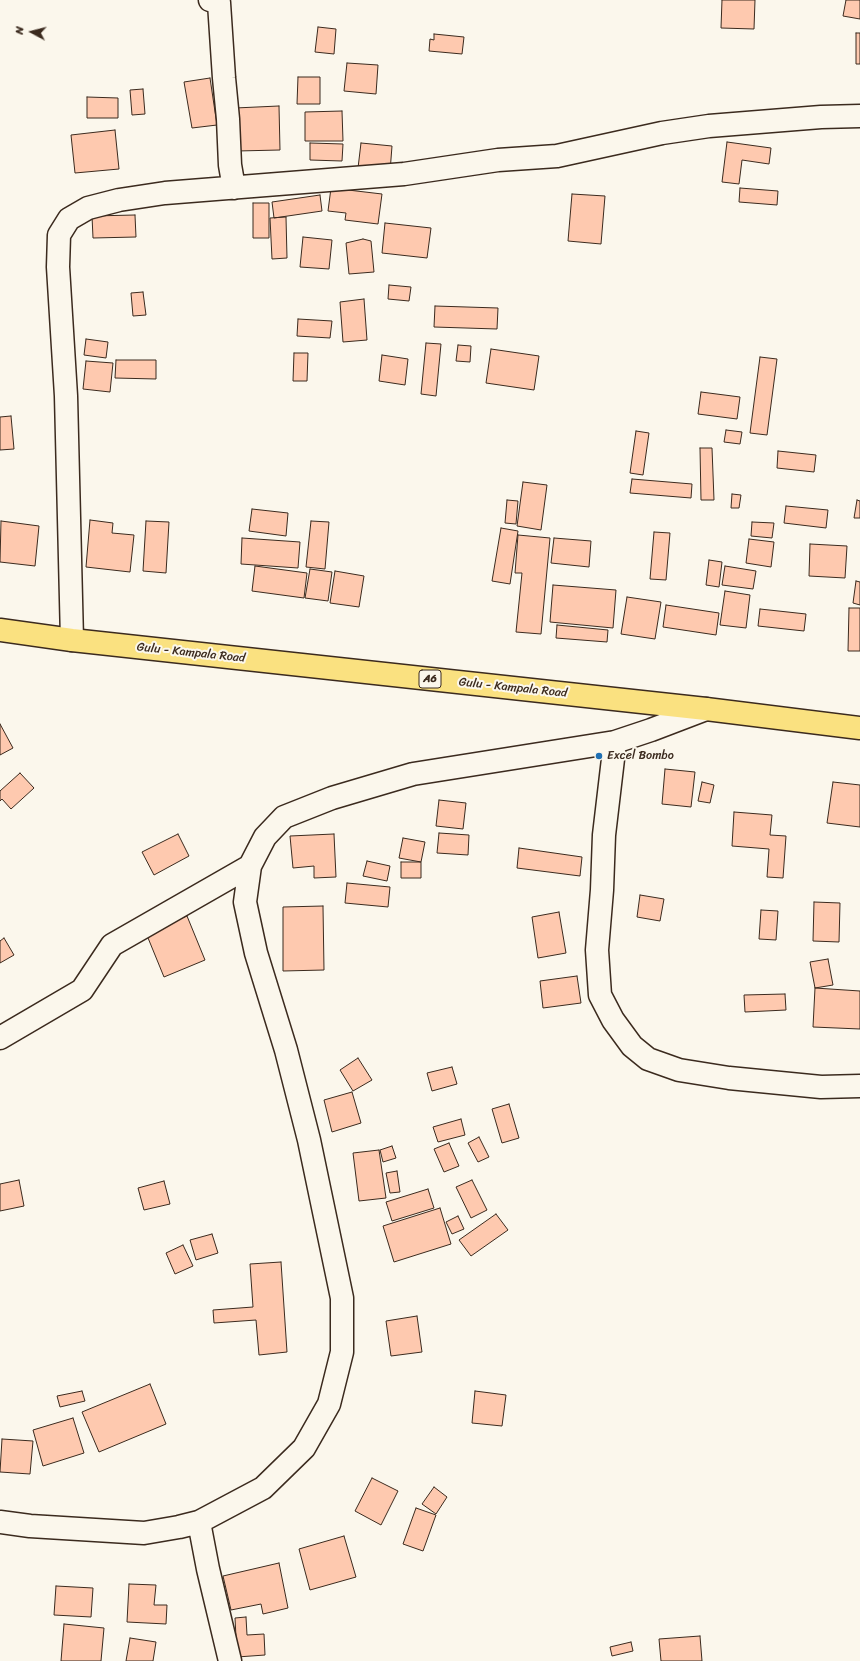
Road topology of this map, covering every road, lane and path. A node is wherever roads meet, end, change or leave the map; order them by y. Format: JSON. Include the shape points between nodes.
{"nodes":[{"id":1,"x":210,"y":0,"type":"edge"},
{"id":2,"x":860,"y":116,"type":"edge"},
{"id":3,"x":234,"y":188,"type":"junction"},
{"id":4,"x":0,"y":630,"type":"edge"},
{"id":5,"x":72,"y":640,"type":"junction"},
{"id":6,"x":706,"y":709,"type":"junction"},
{"id":7,"x":860,"y":728,"type":"edge"},
{"id":8,"x":615,"y":742,"type":"junction"},
{"id":9,"x":250,"y":866,"type":"junction"},
{"id":10,"x":0,"y":1038,"type":"edge"},
{"id":11,"x":860,"y":1086,"type":"edge"},
{"id":12,"x":0,"y":1522,"type":"edge"},
{"id":13,"x":199,"y":1522,"type":"junction"},
{"id":14,"x":230,"y":1661,"type":"edge"}],
"edges":[{"from":1,"to":3,"type":"street","via":[[219,3],[230,165]]},
{"from":2,"to":3,"type":"street","via":[[709,126],[662,133],[557,156],[498,160],[404,174]]},
{"from":3,"to":5,"type":"street","via":[[165,193],[88,208],[69,219],[59,235],[59,302],[66,396]]},
{"from":4,"to":5,"type":"main road","name":"Gulu - Kampala Road","number":"A6"},
{"from":5,"to":6,"type":"main road","name":"Gulu - Kampala Road","number":"A6"},
{"from":6,"to":7,"type":"main road","name":"Gulu - Kampala Road","number":"A6"},
{"from":6,"to":8,"type":"street"},
{"from":8,"to":9,"type":"street","via":[[413,774],[332,798],[284,817],[265,837]]},
{"from":8,"to":11,"type":"street","via":[[604,835],[597,950],[600,995],[613,1020],[632,1046],[648,1059],[679,1070],[729,1078],[813,1086]]},
{"from":9,"to":10,"type":"street","via":[[112,945],[82,990]]},
{"from":9,"to":13,"type":"street","via":[[245,902],[256,953],[286,1050],[312,1154],[342,1298],[342,1352],[329,1404],[304,1448],[263,1488]]},
{"from":12,"to":13,"type":"street","via":[[144,1533]]},
{"from":13,"to":14,"type":"street"}]}
